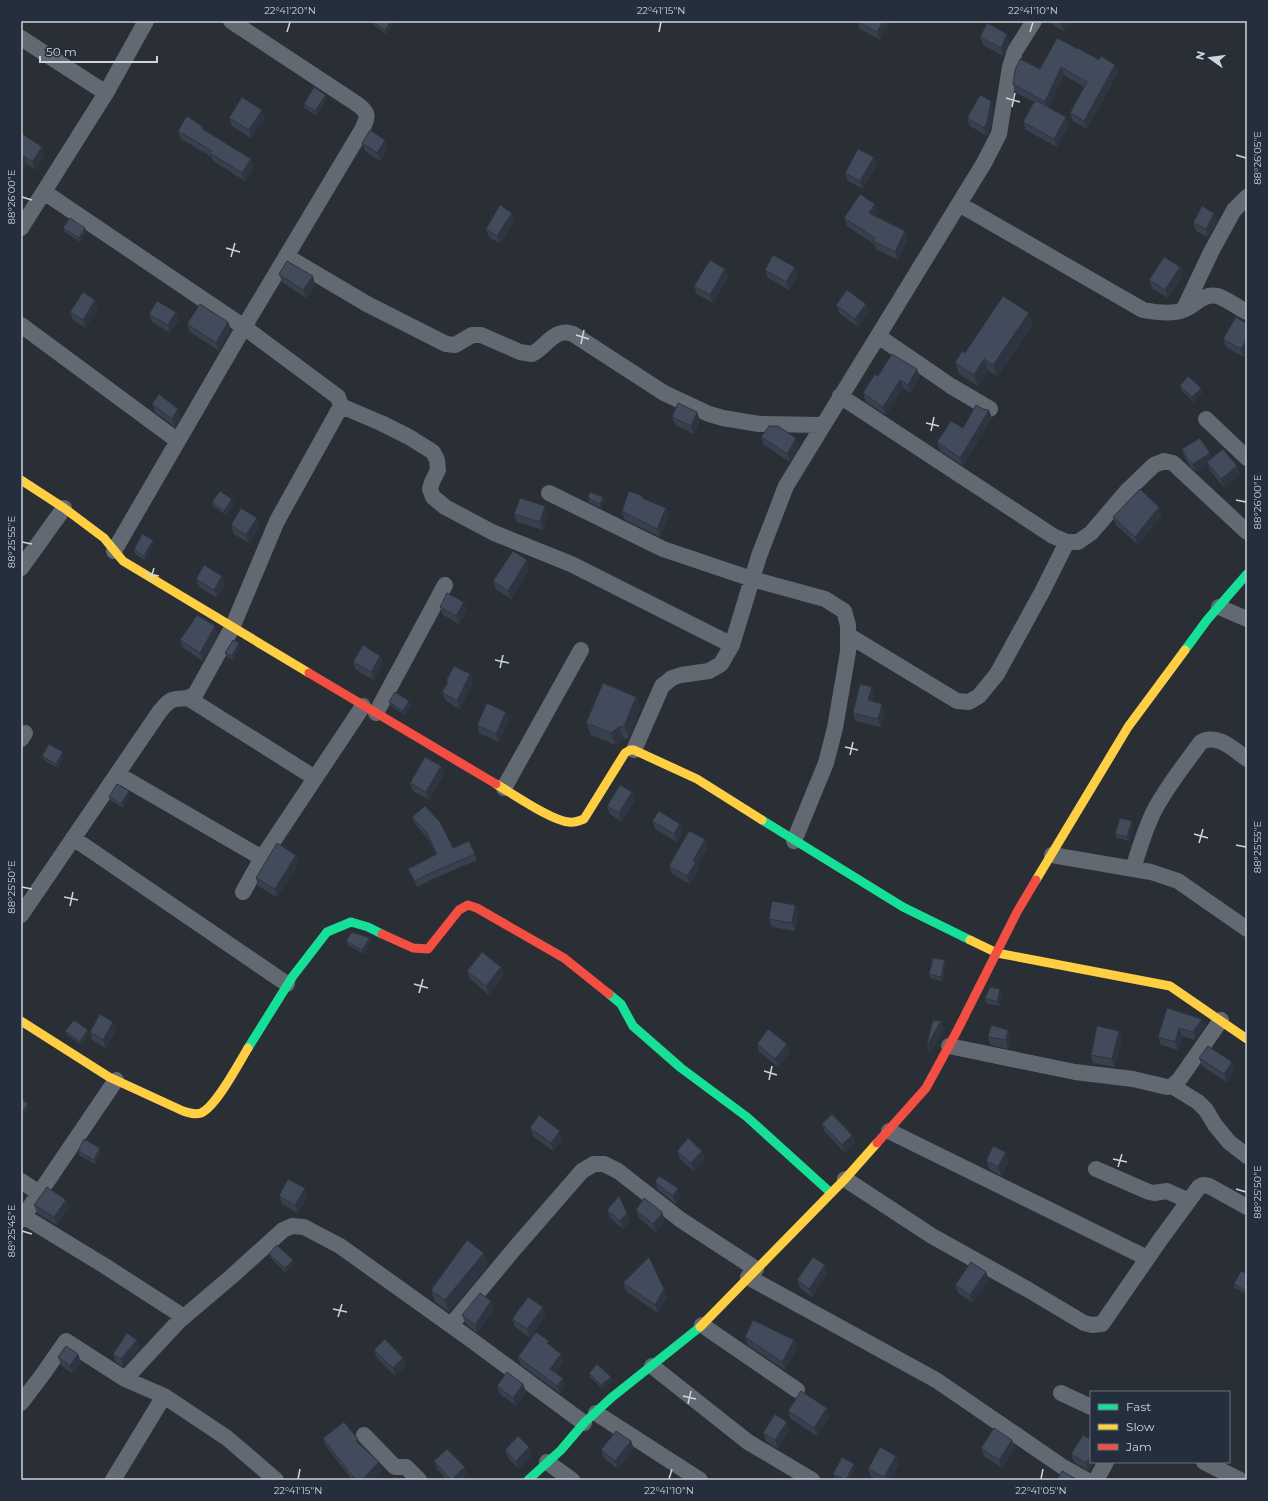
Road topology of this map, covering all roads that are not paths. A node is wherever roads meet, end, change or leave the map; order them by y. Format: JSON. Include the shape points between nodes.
{"nodes":[{"id":1,"x":146,"y":21,"type":"edge"},
{"id":2,"x":231,"y":21,"type":"edge"},
{"id":3,"x":1034,"y":21,"type":"edge"},
{"id":4,"x":21,"y":38,"type":"edge"},
{"id":5,"x":106,"y":93,"type":"junction"},
{"id":6,"x":44,"y":192,"type":"junction"},
{"id":7,"x":1247,"y":197,"type":"edge"},
{"id":8,"x":959,"y":204,"type":"junction"},
{"id":9,"x":21,"y":228,"type":"edge"},
{"id":10,"x":286,"y":256,"type":"junction"},
{"id":11,"x":1183,"y":311,"type":"junction"},
{"id":12,"x":1247,"y":312,"type":"edge"},
{"id":13,"x":21,"y":325,"type":"edge"},
{"id":14,"x":244,"y":327,"type":"junction"},
{"id":15,"x":878,"y":336,"type":"junction"},
{"id":16,"x":840,"y":396,"type":"junction"},
{"id":17,"x":341,"y":406,"type":"junction"},
{"id":18,"x":990,"y":409,"type":"edge"},
{"id":19,"x":1206,"y":419,"type":"dead end"},
{"id":20,"x":822,"y":425,"type":"junction"},
{"id":21,"x":178,"y":441,"type":"junction"},
{"id":22,"x":1247,"y":458,"type":"edge"},
{"id":23,"x":21,"y":480,"type":"edge"},
{"id":24,"x":549,"y":493,"type":"dead end"},
{"id":25,"x":64,"y":508,"type":"junction"},
{"id":26,"x":1247,"y":532,"type":"edge"},
{"id":27,"x":1066,"y":542,"type":"junction"},
{"id":28,"x":114,"y":551,"type":"junction"},
{"id":29,"x":21,"y":568,"type":"edge"},
{"id":30,"x":1247,"y":574,"type":"edge"},
{"id":31,"x":752,"y":579,"type":"junction"},
{"id":32,"x":445,"y":584,"type":"dead end"},
{"id":33,"x":1219,"y":607,"type":"junction"},
{"id":34,"x":1247,"y":619,"type":"edge"},
{"id":35,"x":232,"y":628,"type":"junction"},
{"id":36,"x":848,"y":635,"type":"junction"},
{"id":37,"x":732,"y":645,"type":"junction"},
{"id":38,"x":581,"y":650,"type":"dead end"},
{"id":39,"x":188,"y":698,"type":"junction"},
{"id":40,"x":370,"y":709,"type":"junction"},
{"id":41,"x":634,"y":750,"type":"junction"},
{"id":42,"x":1247,"y":760,"type":"edge"},
{"id":43,"x":117,"y":774,"type":"junction"},
{"id":44,"x":315,"y":778,"type":"junction"},
{"id":45,"x":504,"y":788,"type":"junction"},
{"id":46,"x":73,"y":838,"type":"junction"},
{"id":47,"x":794,"y":841,"type":"junction"},
{"id":48,"x":1052,"y":855,"type":"junction"},
{"id":49,"x":262,"y":858,"type":"junction"},
{"id":50,"x":1133,"y":869,"type":"junction"},
{"id":51,"x":243,"y":892,"type":"dead end"},
{"id":52,"x":21,"y":915,"type":"edge"},
{"id":53,"x":1247,"y":929,"type":"edge"},
{"id":54,"x":997,"y":953,"type":"junction"},
{"id":55,"x":287,"y":984,"type":"junction"},
{"id":56,"x":1221,"y":1020,"type":"junction"},
{"id":57,"x":21,"y":1021,"type":"edge"},
{"id":58,"x":1247,"y":1039,"type":"edge"},
{"id":59,"x":949,"y":1046,"type":"junction"},
{"id":60,"x":116,"y":1080,"type":"junction"},
{"id":61,"x":1172,"y":1086,"type":"junction"},
{"id":62,"x":889,"y":1130,"type":"junction"},
{"id":63,"x":1247,"y":1156,"type":"edge"},
{"id":64,"x":1096,"y":1169,"type":"dead end"},
{"id":65,"x":845,"y":1179,"type":"junction"},
{"id":66,"x":21,"y":1181,"type":"edge"},
{"id":67,"x":39,"y":1193,"type":"junction"},
{"id":68,"x":831,"y":1193,"type":"junction"},
{"id":69,"x":1189,"y":1201,"type":"junction"},
{"id":70,"x":1247,"y":1207,"type":"edge"},
{"id":71,"x":22,"y":1218,"type":"edge"},
{"id":72,"x":1147,"y":1258,"type":"junction"},
{"id":73,"x":752,"y":1273,"type":"junction"},
{"id":74,"x":184,"y":1317,"type":"junction"},
{"id":75,"x":451,"y":1325,"type":"junction"},
{"id":76,"x":702,"y":1325,"type":"junction"},
{"id":77,"x":652,"y":1366,"type":"junction"},
{"id":78,"x":125,"y":1379,"type":"junction"},
{"id":79,"x":797,"y":1390,"type":"dead end"},
{"id":80,"x":1061,"y":1393,"type":"dead end"},
{"id":81,"x":164,"y":1396,"type":"junction"},
{"id":82,"x":21,"y":1403,"type":"edge"},
{"id":83,"x":1090,"y":1407,"type":"edge"},
{"id":84,"x":590,"y":1418,"type":"junction"},
{"id":85,"x":364,"y":1435,"type":"dead end"},
{"id":86,"x":547,"y":1462,"type":"junction"},
{"id":87,"x":1105,"y":1463,"type":"edge"},
{"id":88,"x":1206,"y":1463,"type":"edge"},
{"id":89,"x":113,"y":1480,"type":"edge"},
{"id":90,"x":276,"y":1480,"type":"edge"},
{"id":91,"x":419,"y":1480,"type":"edge"},
{"id":92,"x":528,"y":1480,"type":"edge"},
{"id":93,"x":572,"y":1480,"type":"edge"},
{"id":94,"x":700,"y":1480,"type":"edge"},
{"id":95,"x":812,"y":1480,"type":"edge"},
{"id":96,"x":1086,"y":1480,"type":"edge"},
{"id":97,"x":1096,"y":1480,"type":"edge"},
{"id":98,"x":1240,"y":1480,"type":"edge"}],
"edges":[{"from":1,"to":5,"type":"street"},
{"from":2,"to":10,"type":"street","via":[[357,104],[367,114],[363,128]]},
{"from":3,"to":8,"type":"street","via":[[1015,51],[1010,67],[999,134]]},
{"from":4,"to":5,"type":"street"},
{"from":5,"to":6,"type":"street"},
{"from":6,"to":9,"type":"street"},
{"from":6,"to":14,"type":"street"},
{"from":7,"to":11,"type":"street","via":[[1234,210]]},
{"from":8,"to":11,"type":"street","via":[[1143,310],[1157,313]]},
{"from":8,"to":15,"type":"street"},
{"from":10,"to":14,"type":"street"},
{"from":10,"to":20,"type":"street","via":[[367,304],[446,344],[455,345],[472,335],[481,335],[520,352],[532,354],[558,334],[567,332],[664,393],[709,414],[759,424]]},
{"from":11,"to":12,"type":"street","via":[[1202,299],[1217,296]]},
{"from":13,"to":21,"type":"street"},
{"from":14,"to":17,"type":"street","via":[[338,397]]},
{"from":14,"to":21,"type":"street"},
{"from":15,"to":16,"type":"street"},
{"from":15,"to":18,"type":"street","via":[[951,386]]},
{"from":16,"to":20,"type":"street"},
{"from":16,"to":27,"type":"street","via":[[1053,536]]},
{"from":17,"to":35,"type":"street","via":[[277,521]]},
{"from":17,"to":37,"type":"street","via":[[381,423],[433,452],[438,470],[430,489],[432,498],[446,507],[494,532],[572,564]]},
{"from":19,"to":22,"type":"street"},
{"from":20,"to":31,"type":"street","via":[[786,486]]},
{"from":21,"to":28,"type":"street"},
{"from":23,"to":25,"type":"street"},
{"from":24,"to":31,"type":"street","via":[[662,549]]},
{"from":25,"to":28,"type":"street","via":[[104,538]]},
{"from":25,"to":29,"type":"street"},
{"from":26,"to":27,"type":"street","via":[[1173,463],[1164,461],[1154,465],[1127,491],[1091,533],[1078,542]]},
{"from":27,"to":36,"type":"street","via":[[998,674],[979,696],[969,702],[957,701]]},
{"from":28,"to":35,"type":"street","via":[[123,561]]},
{"from":30,"to":33,"type":"street"},
{"from":31,"to":36,"type":"street","via":[[825,599],[844,611]]},
{"from":31,"to":37,"type":"street"},
{"from":32,"to":40,"type":"street"},
{"from":33,"to":34,"type":"street"},
{"from":33,"to":48,"type":"street","via":[[1128,727]]},
{"from":35,"to":39,"type":"street","via":[[196,693]]},
{"from":35,"to":40,"type":"street"},
{"from":36,"to":47,"type":"street","via":[[848,652],[835,728],[826,762]]},
{"from":37,"to":41,"type":"street","via":[[721,664],[709,671],[672,678],[662,686]]},
{"from":38,"to":45,"type":"street"},
{"from":39,"to":43,"type":"street","via":[[170,700]]},
{"from":39,"to":44,"type":"street"},
{"from":40,"to":44,"type":"street"},
{"from":40,"to":45,"type":"street"},
{"from":41,"to":45,"type":"street","via":[[625,753],[584,819],[575,823],[548,815]]},
{"from":41,"to":47,"type":"street","via":[[697,779]]},
{"from":42,"to":50,"type":"street","via":[[1214,738],[1207,738],[1201,742],[1154,811]]},
{"from":43,"to":46,"type":"street"},
{"from":43,"to":49,"type":"street"},
{"from":44,"to":49,"type":"street"},
{"from":46,"to":52,"type":"street"},
{"from":46,"to":55,"type":"street"},
{"from":47,"to":54,"type":"street","via":[[903,907]]},
{"from":48,"to":50,"type":"street"},
{"from":48,"to":54,"type":"street","via":[[1017,912]]},
{"from":49,"to":51,"type":"street"},
{"from":50,"to":53,"type":"street","via":[[1178,881]]},
{"from":54,"to":56,"type":"street","via":[[1170,986]]},
{"from":54,"to":59,"type":"street"},
{"from":55,"to":60,"type":"street","via":[[214,1103],[205,1112],[194,1115]]},
{"from":55,"to":68,"type":"street","via":[[327,932],[351,922],[413,948],[428,949],[459,910],[468,905],[477,908],[564,958],[621,1004],[633,1026],[675,1063],[747,1117]]},
{"from":56,"to":58,"type":"street"},
{"from":56,"to":61,"type":"street","via":[[1179,1080]]},
{"from":57,"to":60,"type":"street"},
{"from":59,"to":61,"type":"street","via":[[1075,1072]]},
{"from":59,"to":62,"type":"street","via":[[926,1088]]},
{"from":60,"to":67,"type":"street"},
{"from":61,"to":63,"type":"street","via":[[1198,1102],[1229,1142]]},
{"from":62,"to":65,"type":"street"},
{"from":62,"to":72,"type":"street"},
{"from":64,"to":69,"type":"street","via":[[1149,1192],[1167,1191]]},
{"from":65,"to":68,"type":"street"},
{"from":65,"to":72,"type":"street","via":[[932,1236],[1084,1324],[1102,1324]]},
{"from":66,"to":67,"type":"street"},
{"from":67,"to":71,"type":"street"},
{"from":68,"to":73,"type":"street"},
{"from":69,"to":70,"type":"street","via":[[1199,1187],[1206,1185]]},
{"from":69,"to":72,"type":"street"},
{"from":71,"to":74,"type":"street","via":[[105,1266]]},
{"from":73,"to":75,"type":"street","via":[[618,1172],[604,1164],[594,1164],[582,1171]]},
{"from":73,"to":76,"type":"street"},
{"from":73,"to":96,"type":"street","via":[[936,1380],[1062,1467]]},
{"from":74,"to":75,"type":"street","via":[[283,1230],[298,1225],[340,1246]]},
{"from":74,"to":78,"type":"street"},
{"from":75,"to":84,"type":"street"},
{"from":76,"to":77,"type":"street"},
{"from":76,"to":79,"type":"street"},
{"from":77,"to":84,"type":"street","via":[[610,1398]]},
{"from":77,"to":95,"type":"street","via":[[748,1442]]},
{"from":78,"to":81,"type":"street"},
{"from":78,"to":82,"type":"street","via":[[66,1341]]},
{"from":80,"to":83,"type":"street"},
{"from":81,"to":89,"type":"street"},
{"from":81,"to":90,"type":"street","via":[[227,1438]]},
{"from":84,"to":86,"type":"street"},
{"from":84,"to":94,"type":"street"},
{"from":85,"to":91,"type":"street","via":[[389,1463],[395,1467],[406,1467]]},
{"from":86,"to":92,"type":"street"},
{"from":86,"to":93,"type":"street"},
{"from":87,"to":97,"type":"street"},
{"from":88,"to":98,"type":"street"}]}
